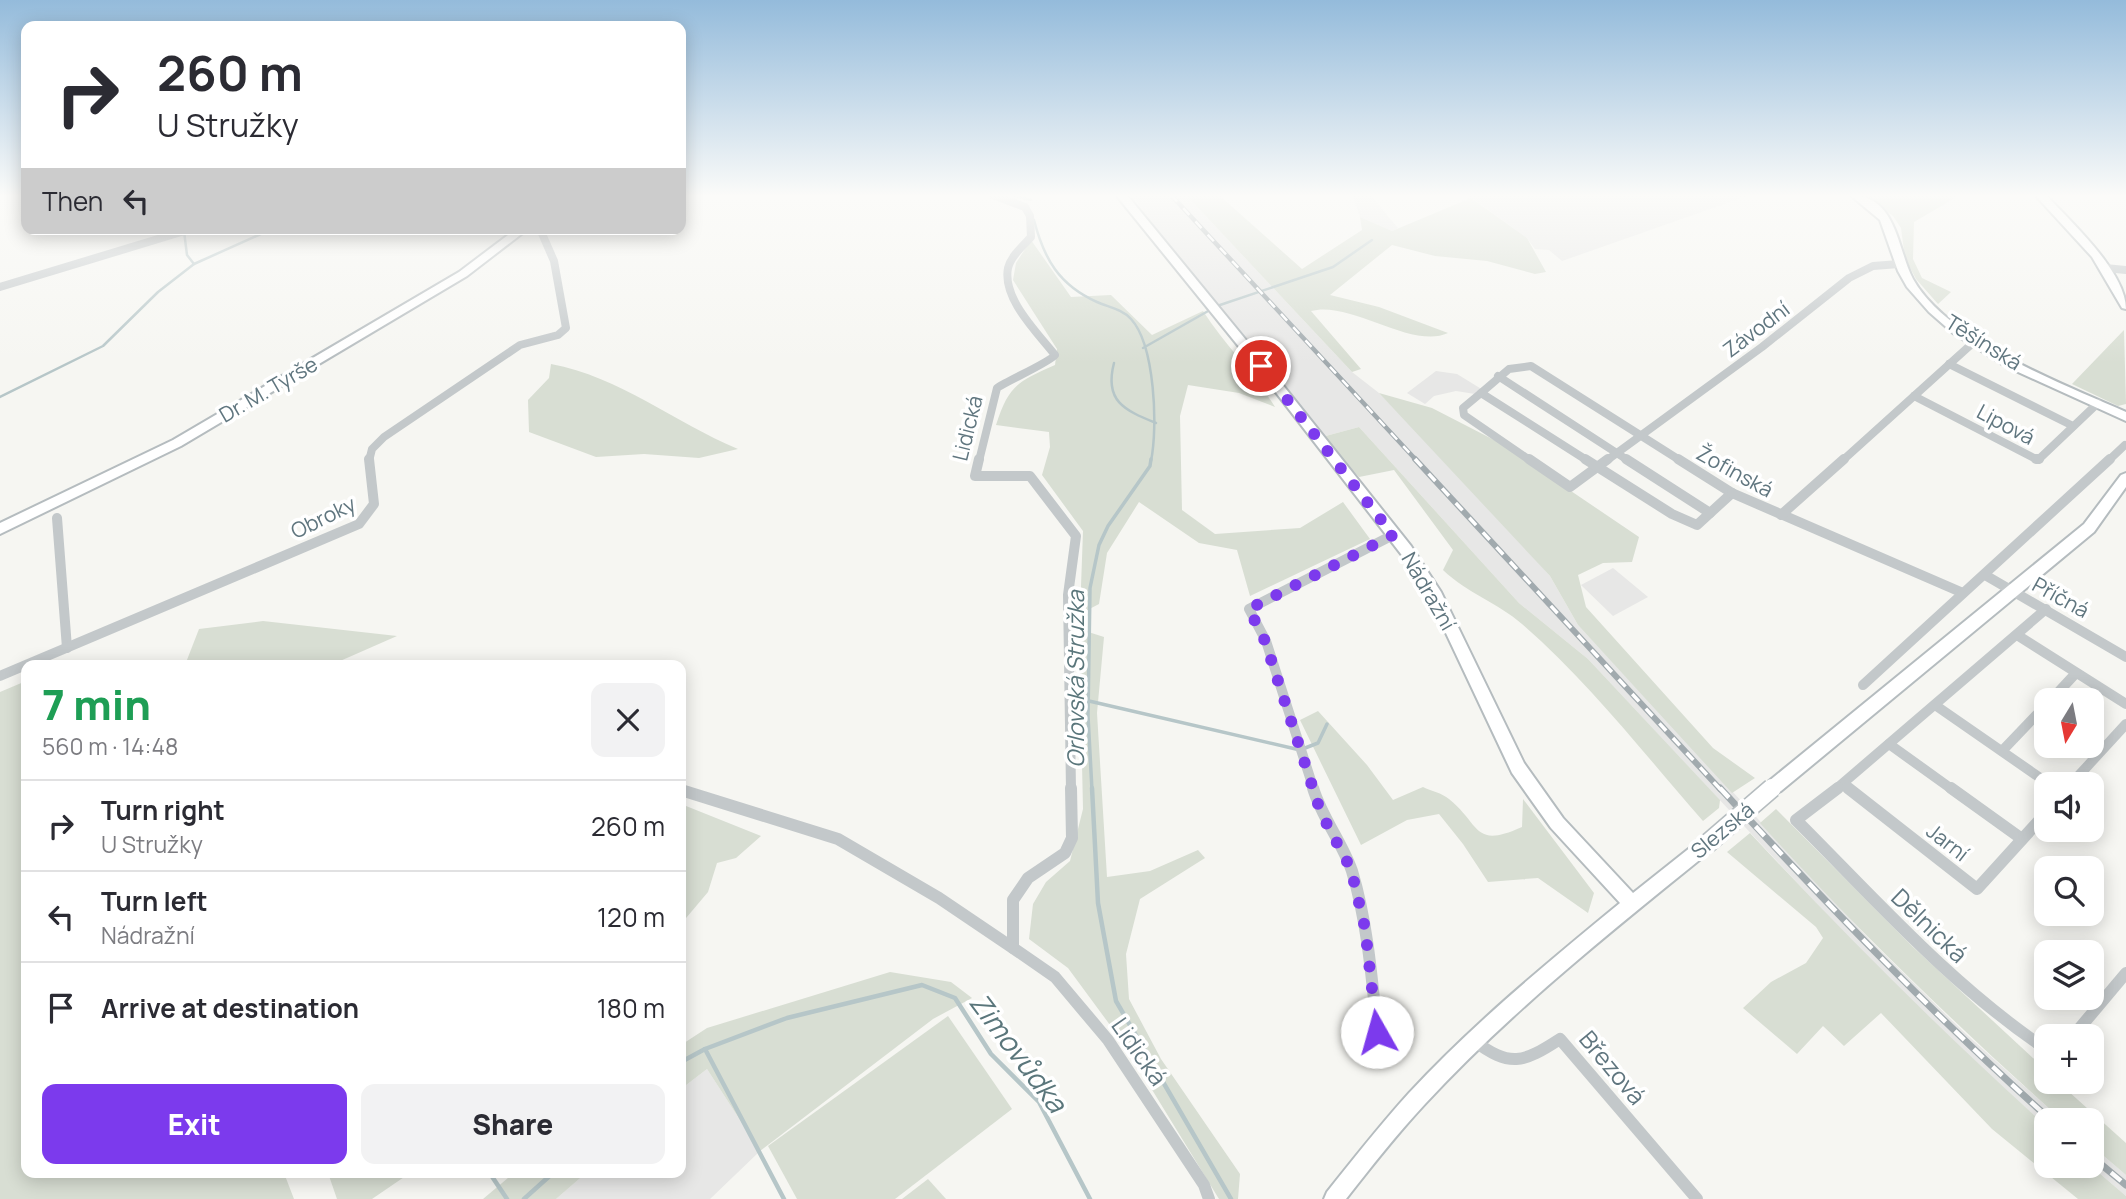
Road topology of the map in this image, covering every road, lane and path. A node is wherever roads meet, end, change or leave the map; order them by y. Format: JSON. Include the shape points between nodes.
{"nodes":[{"id":1,"x":110,"y":251,"type":"edge"},
{"id":2,"x":494,"y":251,"type":"edge"},
{"id":3,"x":550,"y":251,"type":"edge"},
{"id":4,"x":1019,"y":251,"type":"edge"},
{"id":5,"x":1167,"y":251,"type":"edge"},
{"id":6,"x":1895,"y":251,"type":"edge"},
{"id":7,"x":2092,"y":251,"type":"edge"},
{"id":8,"x":1899,"y":264,"type":"junction"},
{"id":9,"x":2105,"y":268,"type":"junction"},
{"id":10,"x":2126,"y":270,"type":"edge"},
{"id":11,"x":0,"y":287,"type":"edge"},
{"id":12,"x":2126,"y":304,"type":"edge"},
{"id":13,"x":1975,"y":341,"type":"junction"},
{"id":14,"x":1949,"y":364,"type":"junction"},
{"id":15,"x":1500,"y":374,"type":"junction"},
{"id":16,"x":1481,"y":393,"type":"junction"},
{"id":17,"x":1914,"y":396,"type":"junction"},
{"id":18,"x":2098,"y":404,"type":"junction"},
{"id":19,"x":2126,"y":417,"type":"edge"},
{"id":20,"x":2073,"y":426,"type":"junction"},
{"id":21,"x":1641,"y":437,"type":"junction"},
{"id":22,"x":2124,"y":445,"type":"edge"},
{"id":23,"x":1618,"y":453,"type":"junction"},
{"id":24,"x":1598,"y":466,"type":"junction"},
{"id":25,"x":2126,"y":478,"type":"edge"},
{"id":26,"x":1732,"y":493,"type":"junction"},
{"id":27,"x":1710,"y":513,"type":"junction"},
{"id":28,"x":1781,"y":515,"type":"junction"},
{"id":29,"x":57,"y":518,"type":"dead end"},
{"id":30,"x":0,"y":529,"type":"edge"},
{"id":31,"x":1393,"y":535,"type":"junction"},
{"id":32,"x":1985,"y":575,"type":"junction"},
{"id":33,"x":2013,"y":592,"type":"junction"},
{"id":34,"x":1964,"y":593,"type":"junction"},
{"id":35,"x":2046,"y":609,"type":"junction"},
{"id":36,"x":2017,"y":635,"type":"junction"},
{"id":37,"x":66,"y":648,"type":"junction"},
{"id":38,"x":2126,"y":657,"type":"edge"},
{"id":39,"x":38,"y":660,"type":"edge"},
{"id":40,"x":21,"y":667,"type":"edge"},
{"id":41,"x":2076,"y":673,"type":"junction"},
{"id":42,"x":0,"y":676,"type":"edge"},
{"id":43,"x":1863,"y":685,"type":"dead end"},
{"id":44,"x":2062,"y":688,"type":"edge"},
{"id":45,"x":2126,"y":704,"type":"edge"},
{"id":46,"x":1935,"y":705,"type":"junction"},
{"id":47,"x":2034,"y":718,"type":"edge"},
{"id":48,"x":2126,"y":724,"type":"edge"},
{"id":49,"x":1889,"y":744,"type":"junction"},
{"id":50,"x":2002,"y":751,"type":"junction"},
{"id":51,"x":2082,"y":772,"type":"edge"},
{"id":52,"x":2034,"y":773,"type":"edge"},
{"id":53,"x":1843,"y":784,"type":"junction"},
{"id":54,"x":686,"y":792,"type":"edge"},
{"id":55,"x":2034,"y":826,"type":"edge"},
{"id":56,"x":2022,"y":839,"type":"junction"},
{"id":57,"x":1632,"y":904,"type":"junction"},
{"id":58,"x":1013,"y":948,"type":"junction"},
{"id":59,"x":2126,"y":973,"type":"edge"},
{"id":60,"x":2083,"y":1024,"type":"edge"},
{"id":61,"x":1473,"y":1039,"type":"junction"},
{"id":62,"x":2034,"y":1041,"type":"edge"},
{"id":63,"x":1380,"y":1058,"type":"dead end"},
{"id":64,"x":1337,"y":1198,"type":"edge"},
{"id":65,"x":1209,"y":1199,"type":"edge"},
{"id":66,"x":1697,"y":1199,"type":"edge"}],
"edges":[{"from":1,"to":11,"type":"street"},
{"from":2,"to":30,"type":"street","name":"Dr. M. Tyrše","via":[[463,274],[177,443]]},
{"from":3,"to":37,"type":"street","name":"Obroky","via":[[566,328],[558,335],[520,345],[384,437],[372,449],[370,460],[376,500],[371,514],[359,524]]},
{"from":4,"to":58,"type":"street","name":"Lidická","via":[[1011,260],[1007,280],[1055,355],[997,388],[975,476],[1030,476],[1076,536],[1068,595],[1072,838],[1065,853],[1028,878],[1013,900]]},
{"from":5,"to":31,"type":"street","name":"Nádražní"},
{"from":6,"to":8,"type":"street","name":"Těšínská"},
{"from":7,"to":9,"type":"street"},
{"from":8,"to":13,"type":"street","name":"Těšínská","via":[[1936,311]]},
{"from":8,"to":21,"type":"street","name":"Závodní","via":[[1873,266],[1849,278]]},
{"from":9,"to":10,"type":"street"},
{"from":9,"to":12,"type":"street"},
{"from":13,"to":14,"type":"street"},
{"from":13,"to":18,"type":"street","name":"Těšínská"},
{"from":14,"to":17,"type":"street"},
{"from":14,"to":20,"type":"street","name":"Lipová"},
{"from":15,"to":16,"type":"street"},
{"from":15,"to":21,"type":"street","name":"Žofinská","via":[[1520,364],[1531,366]]},
{"from":15,"to":23,"type":"street"},
{"from":16,"to":24,"type":"street"},
{"from":16,"to":24,"type":"street","name":"Závodní","via":[[1463,408],[1464,415],[1570,487]]},
{"from":17,"to":20,"type":"street","name":"Lipová","via":[[2038,460]]},
{"from":17,"to":28,"type":"street"},
{"from":18,"to":19,"type":"street","name":"Těšínská"},
{"from":18,"to":20,"type":"street","name":"Lipová"},
{"from":21,"to":23,"type":"street","name":"Závodní"},
{"from":21,"to":26,"type":"street","name":"Žofinská"},
{"from":22,"to":32,"type":"street"},
{"from":23,"to":24,"type":"street","name":"Závodní"},
{"from":23,"to":27,"type":"street"},
{"from":24,"to":27,"type":"street","via":[[1684,520],[1697,525]]},
{"from":25,"to":33,"type":"street","name":"Slezská","via":[[2089,528]]},
{"from":26,"to":27,"type":"street"},
{"from":26,"to":28,"type":"street","name":"Žofinská"},
{"from":28,"to":34,"type":"street","name":"Žofinská"},
{"from":29,"to":37,"type":"street"},
{"from":31,"to":57,"type":"street","name":"Nádražní","via":[[1434,592],[1518,768],[1550,814]]},
{"from":31,"to":63,"type":"street","via":[[1249,609],[1265,641],[1321,813],[1351,869],[1365,928]]},
{"from":32,"to":33,"type":"street","name":"Příčná"},
{"from":32,"to":34,"type":"street"},
{"from":33,"to":35,"type":"street","name":"Příčná"},
{"from":33,"to":57,"type":"street","name":"Slezská","bridge":true},
{"from":34,"to":43,"type":"street"},
{"from":35,"to":36,"type":"street"},
{"from":35,"to":38,"type":"street","name":"Příčná"},
{"from":36,"to":41,"type":"street"},
{"from":36,"to":46,"type":"street"},
{"from":37,"to":39,"type":"street","name":"Obroky"},
{"from":40,"to":42,"type":"street","name":"Obroky"},
{"from":41,"to":44,"type":"street"},
{"from":41,"to":45,"type":"street"},
{"from":46,"to":49,"type":"street"},
{"from":46,"to":50,"type":"street"},
{"from":47,"to":50,"type":"street"},
{"from":48,"to":51,"type":"street"},
{"from":49,"to":53,"type":"street"},
{"from":49,"to":56,"type":"street"},
{"from":50,"to":52,"type":"street"},
{"from":53,"to":56,"type":"street","name":"Jarní","via":[[1977,889]]},
{"from":53,"to":62,"type":"street","name":"Dělnická","via":[[1796,820],[1950,974]]},
{"from":54,"to":58,"type":"street","name":"Lidická","via":[[838,839]]},
{"from":55,"to":56,"type":"street","name":"Jarní"},
{"from":57,"to":61,"type":"street","name":"Slezská"},
{"from":58,"to":65,"type":"street","name":"Lidická","via":[[1055,977],[1108,1040]]},
{"from":59,"to":60,"type":"street"},
{"from":61,"to":64,"type":"street","name":"Slezská","via":[[1414,1100]]},
{"from":61,"to":66,"type":"street","name":"Březová","via":[[1498,1058],[1514,1062],[1530,1059],[1560,1039]]}]}
